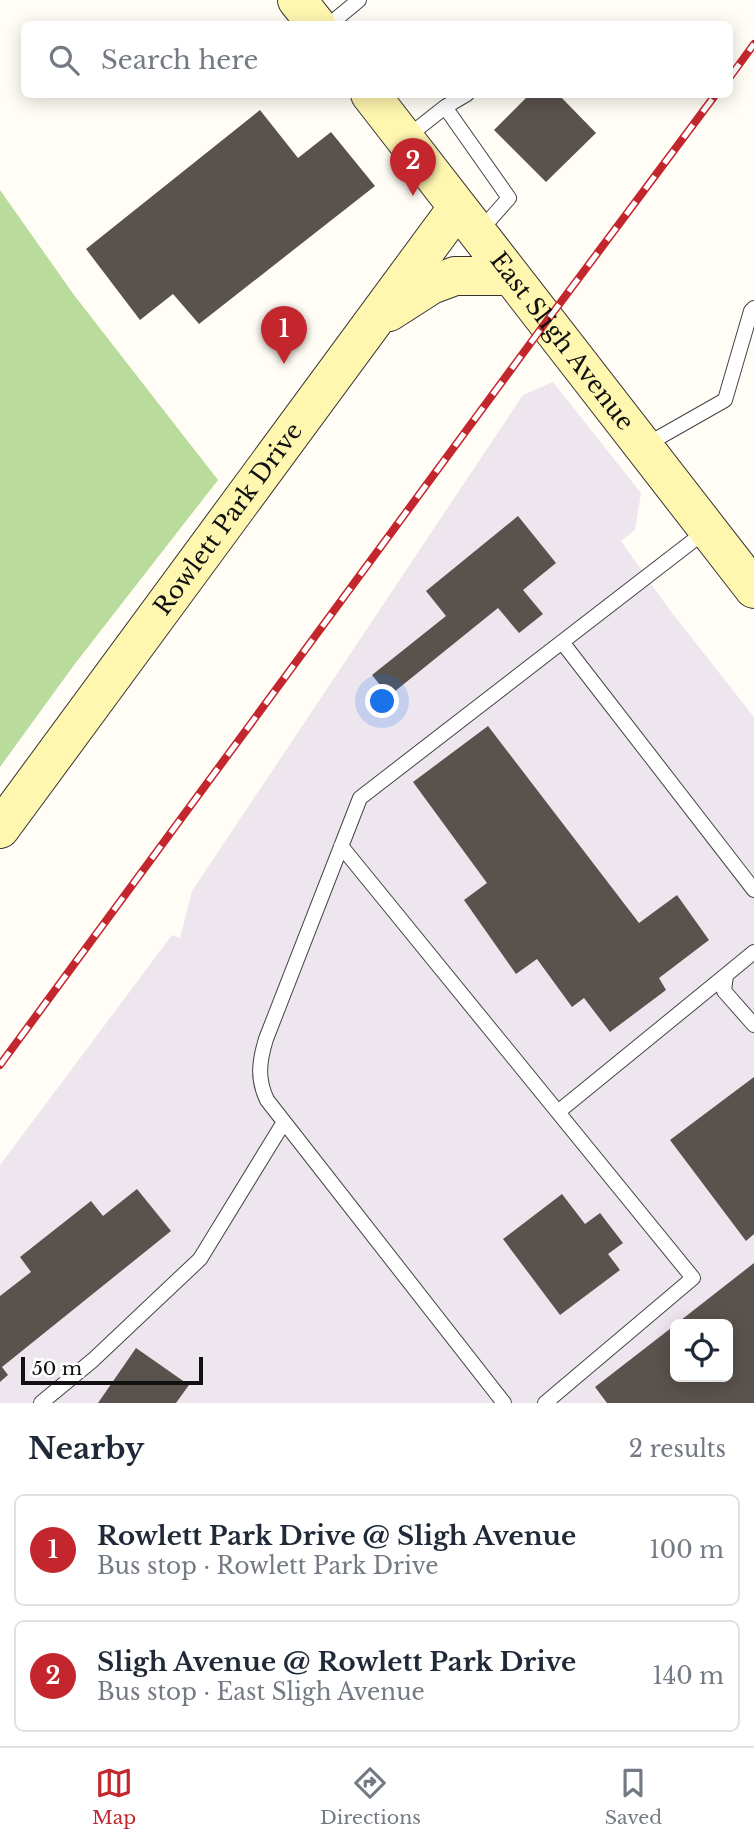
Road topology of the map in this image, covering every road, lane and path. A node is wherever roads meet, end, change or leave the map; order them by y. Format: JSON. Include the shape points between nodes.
{"nodes":[{"id":1,"x":297,"y":0,"type":"edge"},
{"id":2,"x":359,"y":0,"type":"edge"},
{"id":3,"x":314,"y":21,"type":"edge"},
{"id":4,"x":334,"y":21,"type":"edge"},
{"id":5,"x":373,"y":98,"type":"edge"},
{"id":6,"x":460,"y":98,"type":"edge"},
{"id":7,"x":445,"y":107,"type":"junction"},
{"id":8,"x":404,"y":139,"type":"junction"},
{"id":9,"x":467,"y":221,"type":"junction"},
{"id":10,"x":510,"y":276,"type":"junction"},
{"id":11,"x":754,"y":308,"type":"edge"},
{"id":12,"x":373,"y":322,"type":"junction"},
{"id":13,"x":643,"y":446,"type":"junction"},
{"id":14,"x":708,"y":529,"type":"junction"},
{"id":15,"x":754,"y":589,"type":"edge"},
{"id":16,"x":562,"y":642,"type":"junction"},
{"id":17,"x":0,"y":829,"type":"edge"},
{"id":18,"x":341,"y":846,"type":"junction"},
{"id":19,"x":754,"y":890,"type":"edge"},
{"id":20,"x":754,"y":952,"type":"edge"},
{"id":21,"x":726,"y":975,"type":"junction"},
{"id":22,"x":754,"y":1025,"type":"edge"},
{"id":23,"x":558,"y":1112,"type":"junction"},
{"id":24,"x":284,"y":1122,"type":"junction"},
{"id":25,"x":41,"y":1403,"type":"edge"},
{"id":26,"x":504,"y":1403,"type":"edge"},
{"id":27,"x":545,"y":1403,"type":"edge"}],
"edges":[{"from":1,"to":3,"type":"street"},
{"from":2,"to":4,"type":"lane"},
{"from":5,"to":8,"type":"street","name":"East Sligh Avenue"},
{"from":6,"to":7,"type":"lane"},
{"from":7,"to":8,"type":"lane"},
{"from":7,"to":9,"type":"lane","via":[[509,198]]},
{"from":8,"to":9,"type":"street","name":"East Sligh Avenue"},
{"from":9,"to":10,"type":"street","name":"East Sligh Avenue"},
{"from":9,"to":12,"type":"street","name":"Rowlett Park Drive"},
{"from":10,"to":12,"type":"street","via":[[455,276],[431,285]]},
{"from":10,"to":13,"type":"street","name":"East Sligh Avenue"},
{"from":11,"to":13,"type":"lane","via":[[725,400]]},
{"from":12,"to":17,"type":"street","name":"Rowlett Park Drive"},
{"from":13,"to":14,"type":"street","name":"East Sligh Avenue"},
{"from":14,"to":15,"type":"street","name":"East Sligh Avenue"},
{"from":14,"to":16,"type":"lane"},
{"from":16,"to":18,"type":"lane","via":[[360,798]]},
{"from":16,"to":19,"type":"lane"},
{"from":18,"to":23,"type":"lane"},
{"from":18,"to":24,"type":"lane","via":[[260,1061],[262,1089]]},
{"from":20,"to":21,"type":"lane"},
{"from":21,"to":22,"type":"lane","via":[[724,991]]},
{"from":21,"to":23,"type":"lane"},
{"from":23,"to":27,"type":"lane","via":[[693,1278]]},
{"from":24,"to":25,"type":"lane","via":[[200,1259]]},
{"from":24,"to":26,"type":"lane"}]}
